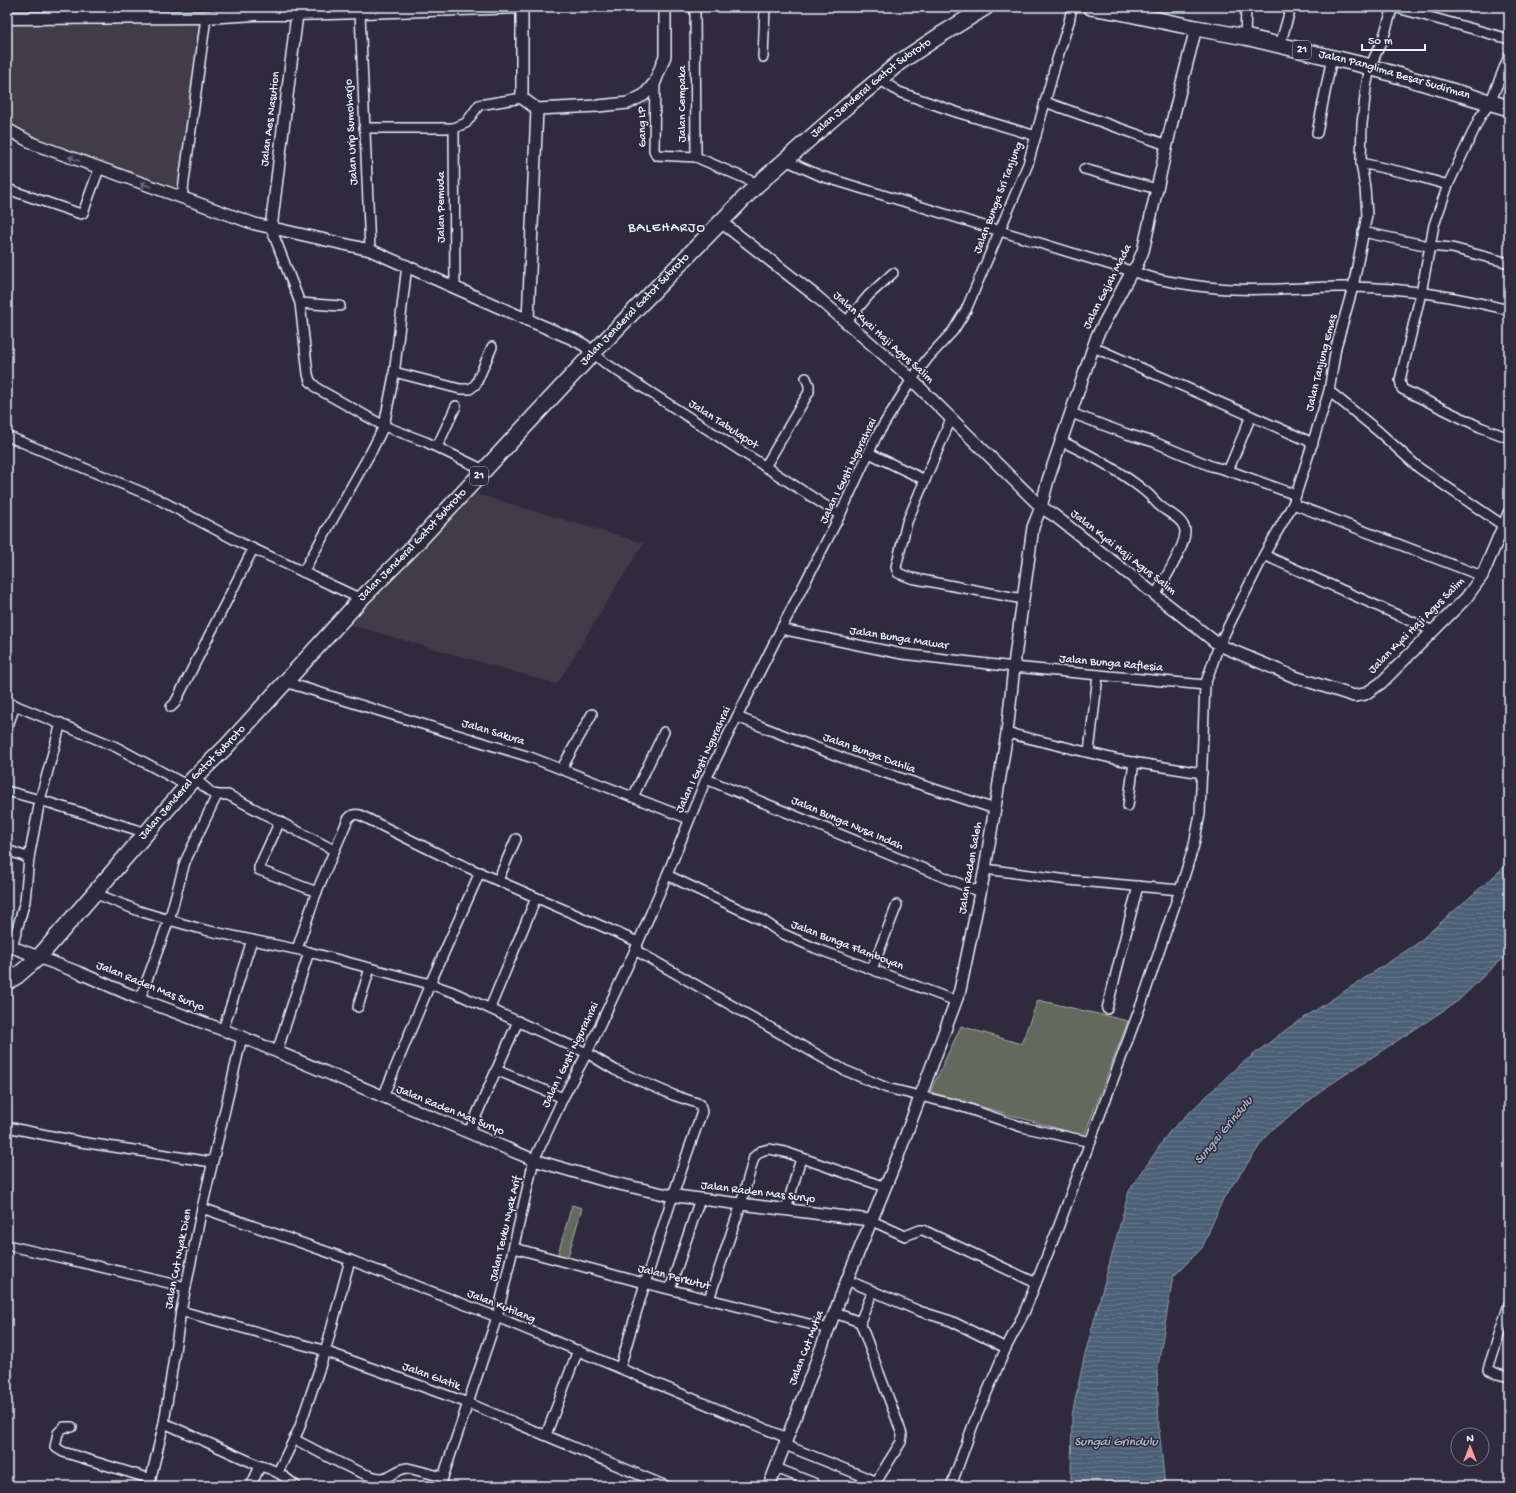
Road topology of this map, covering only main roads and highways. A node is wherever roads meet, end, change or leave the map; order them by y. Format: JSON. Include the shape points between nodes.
{"nodes":[{"id":1,"x":522,"y":7,"type":"edge"},
{"id":2,"x":986,"y":7,"type":"edge"},
{"id":3,"x":1091,"y":7,"type":"edge"},
{"id":4,"x":322,"y":10,"type":"edge"},
{"id":5,"x":256,"y":11,"type":"edge"},
{"id":6,"x":7,"y":18,"type":"edge"},
{"id":7,"x":1509,"y":108,"type":"edge"},
{"id":8,"x":7,"y":982,"type":"edge"}],
"edges":[{"from":1,"to":4,"type":"main road","via":[[360,12]]},
{"from":2,"to":8,"type":"highway","name":"Jalan Jenderal Gatot Subroto","number":"21","via":[[900,62],[758,184],[361,599],[226,747],[185,781],[136,829],[94,893],[39,957]]},
{"from":3,"to":7,"type":"highway","name":"Jalan Panglima Besar Sudirman","number":"21","via":[[1332,57]]},
{"from":4,"to":5,"type":"main road","via":[[298,14]]},
{"from":5,"to":6,"type":"main road","via":[[206,17]]}]}
